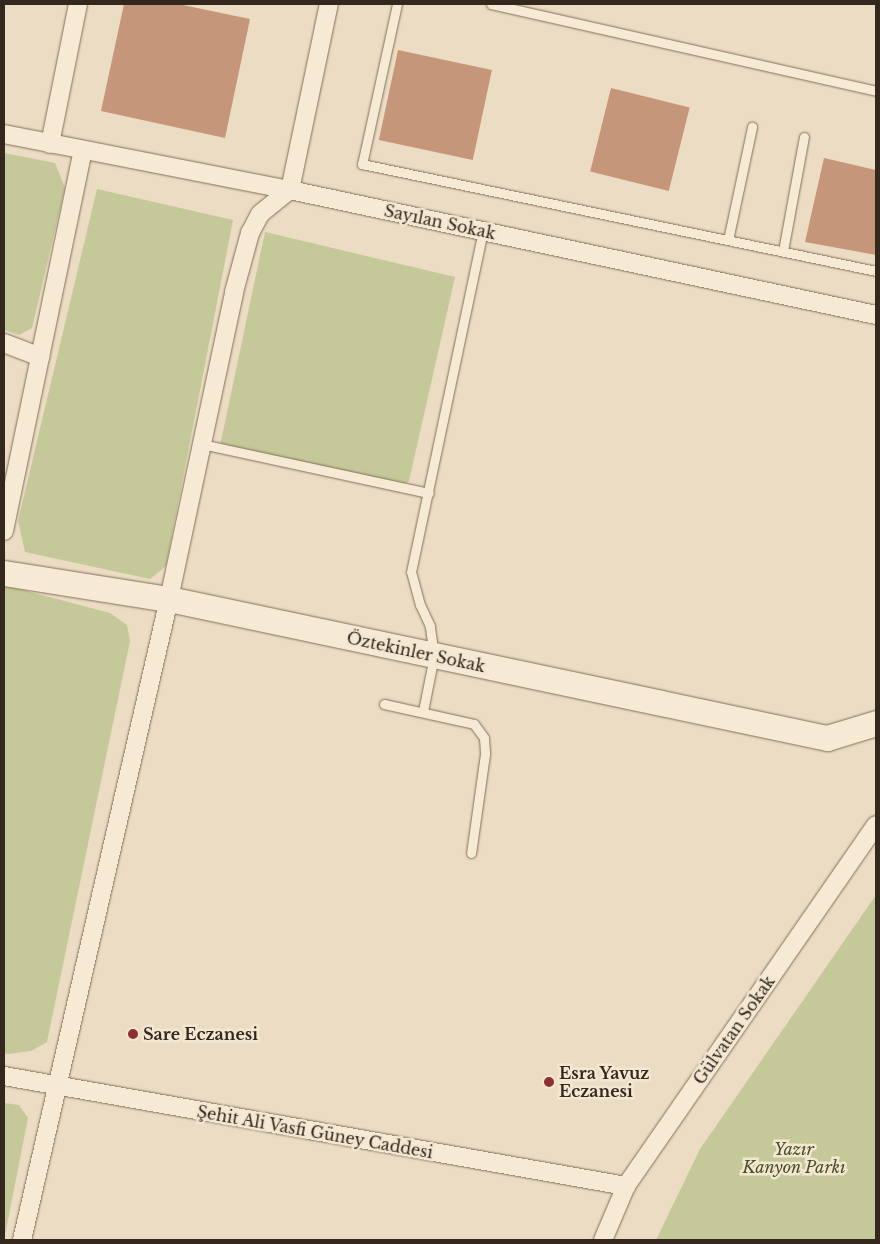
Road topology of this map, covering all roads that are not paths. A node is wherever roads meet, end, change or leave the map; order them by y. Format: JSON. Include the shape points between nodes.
{"nodes":[{"id":1,"x":78,"y":4,"type":"edge"},
{"id":2,"x":329,"y":4,"type":"edge"},
{"id":3,"x":397,"y":4,"type":"edge"},
{"id":4,"x":491,"y":4,"type":"edge"},
{"id":5,"x":876,"y":91,"type":"edge"},
{"id":6,"x":752,"y":127,"type":"dead end"},
{"id":7,"x":4,"y":134,"type":"edge"},
{"id":8,"x":804,"y":137,"type":"dead end"},
{"id":9,"x":50,"y":144,"type":"junction"},
{"id":10,"x":83,"y":151,"type":"junction"},
{"id":11,"x":290,"y":190,"type":"junction"},
{"id":12,"x":483,"y":231,"type":"junction"},
{"id":13,"x":728,"y":240,"type":"junction"},
{"id":14,"x":783,"y":251,"type":"junction"},
{"id":15,"x":876,"y":270,"type":"edge"},
{"id":16,"x":876,"y":315,"type":"edge"},
{"id":17,"x":4,"y":343,"type":"edge"},
{"id":18,"x":40,"y":356,"type":"junction"},
{"id":19,"x":202,"y":444,"type":"junction"},
{"id":20,"x":429,"y":493,"type":"junction"},
{"id":21,"x":4,"y":531,"type":"edge"},
{"id":22,"x":4,"y":573,"type":"edge"},
{"id":23,"x":168,"y":599,"type":"junction"},
{"id":24,"x":434,"y":656,"type":"junction"},
{"id":25,"x":384,"y":704,"type":"dead end"},
{"id":26,"x":423,"y":711,"type":"junction"},
{"id":27,"x":876,"y":724,"type":"edge"},
{"id":28,"x":876,"y":825,"type":"edge"},
{"id":29,"x":471,"y":853,"type":"dead end"},
{"id":30,"x":4,"y":1076,"type":"edge"},
{"id":31,"x":55,"y":1087,"type":"junction"},
{"id":32,"x":626,"y":1186,"type":"junction"},
{"id":33,"x":22,"y":1240,"type":"edge"},
{"id":34,"x":603,"y":1240,"type":"edge"}],
"edges":[{"from":1,"to":9,"type":"street"},
{"from":2,"to":11,"type":"street"},
{"from":3,"to":13,"type":"lane","via":[[362,164]]},
{"from":4,"to":5,"type":"lane"},
{"from":6,"to":13,"type":"lane"},
{"from":7,"to":9,"type":"street","name":"Sayılan Sokak"},
{"from":8,"to":14,"type":"lane"},
{"from":9,"to":10,"type":"street","name":"Sayılan Sokak"},
{"from":10,"to":11,"type":"street","name":"Sayılan Sokak"},
{"from":10,"to":18,"type":"street"},
{"from":11,"to":12,"type":"street","name":"Sayılan Sokak"},
{"from":11,"to":19,"type":"street","via":[[260,214],[250,233]]},
{"from":12,"to":16,"type":"street","name":"Sayılan Sokak"},
{"from":12,"to":20,"type":"lane"},
{"from":13,"to":14,"type":"lane"},
{"from":14,"to":15,"type":"lane"},
{"from":17,"to":18,"type":"street"},
{"from":18,"to":21,"type":"street"},
{"from":19,"to":20,"type":"lane"},
{"from":19,"to":23,"type":"street"},
{"from":20,"to":24,"type":"lane","via":[[412,572],[420,605],[430,626]]},
{"from":22,"to":23,"type":"street","name":"Öztekinler Sokak"},
{"from":23,"to":24,"type":"street","name":"Öztekinler Sokak"},
{"from":23,"to":31,"type":"street"},
{"from":24,"to":26,"type":"lane"},
{"from":24,"to":27,"type":"street","name":"Öztekinler Sokak","via":[[826,738]]},
{"from":25,"to":26,"type":"lane"},
{"from":26,"to":29,"type":"lane","via":[[474,724],[484,738],[485,754]]},
{"from":28,"to":32,"type":"street","name":"Gülvatan Sokak"},
{"from":30,"to":31,"type":"street","name":"Şehit Ali Vasfi Güney Caddesi"},
{"from":31,"to":32,"type":"street","name":"Şehit Ali Vasfi Güney Caddesi"},
{"from":31,"to":33,"type":"street"},
{"from":32,"to":34,"type":"street","name":"Gülvatan Sokak"}]}
